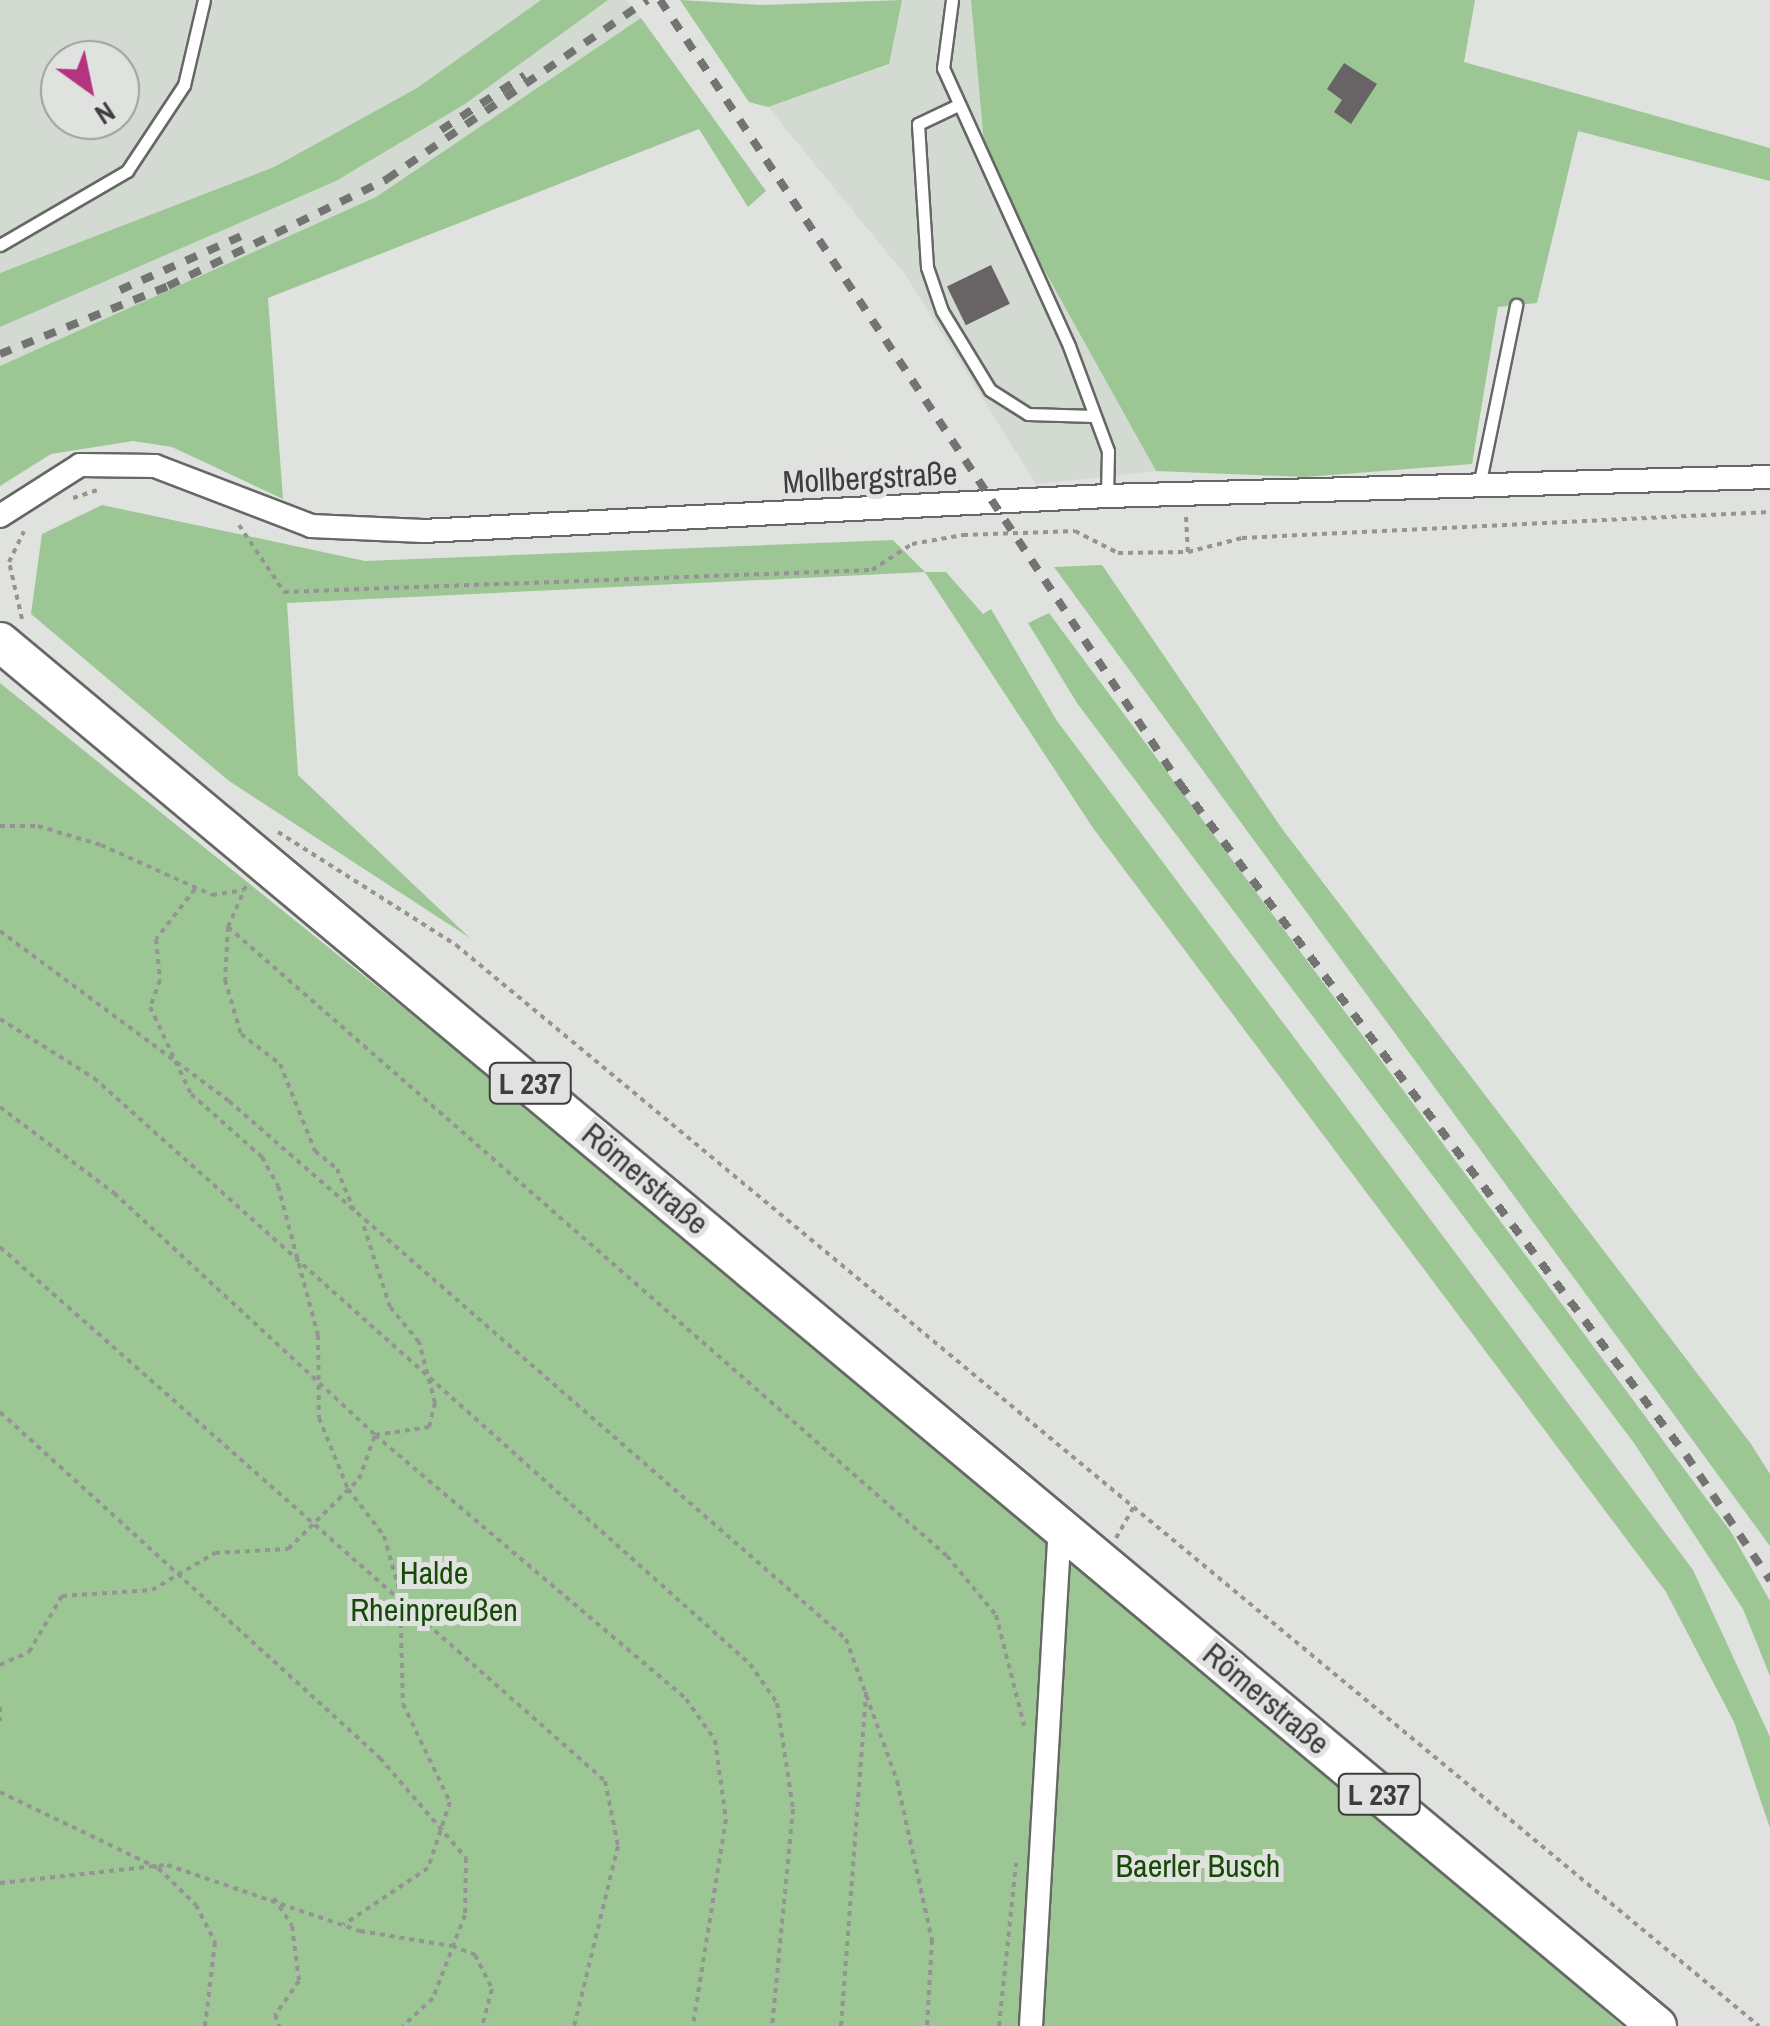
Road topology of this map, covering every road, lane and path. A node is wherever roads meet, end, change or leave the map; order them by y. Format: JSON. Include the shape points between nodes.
{"nodes":[{"id":1,"x":204,"y":0,"type":"edge"},
{"id":2,"x":952,"y":0,"type":"edge"},
{"id":3,"x":956,"y":106,"type":"junction"},
{"id":4,"x":0,"y":246,"type":"edge"},
{"id":5,"x":1516,"y":305,"type":"dead end"},
{"id":6,"x":1094,"y":416,"type":"junction"},
{"id":7,"x":1770,"y":477,"type":"edge"},
{"id":8,"x":117,"y":488,"type":"dead end"},
{"id":9,"x":1478,"y":490,"type":"junction"},
{"id":10,"x":1107,"y":496,"type":"junction"},
{"id":11,"x":1185,"y":497,"type":"junction"},
{"id":12,"x":57,"y":506,"type":"dead end"},
{"id":13,"x":1770,"y":512,"type":"edge"},
{"id":14,"x":0,"y":516,"type":"edge"},
{"id":15,"x":220,"y":516,"type":"dead end"},
{"id":16,"x":29,"y":526,"type":"dead end"},
{"id":17,"x":1188,"y":552,"type":"junction"},
{"id":18,"x":17,"y":636,"type":"edge"},
{"id":19,"x":0,"y":826,"type":"edge"},
{"id":20,"x":258,"y":859,"type":"junction"},
{"id":21,"x":195,"y":889,"type":"junction"},
{"id":22,"x":228,"y":928,"type":"junction"},
{"id":23,"x":0,"y":932,"type":"edge"},
{"id":24,"x":0,"y":1019,"type":"edge"},
{"id":25,"x":175,"y":1058,"type":"junction"},
{"id":26,"x":0,"y":1107,"type":"edge"},
{"id":27,"x":362,"y":1222,"type":"junction"},
{"id":28,"x":0,"y":1247,"type":"edge"},
{"id":29,"x":297,"y":1264,"type":"junction"},
{"id":30,"x":424,"y":1374,"type":"junction"},
{"id":31,"x":319,"y":1382,"type":"junction"},
{"id":32,"x":0,"y":1412,"type":"edge"},
{"id":33,"x":376,"y":1435,"type":"junction"},
{"id":34,"x":348,"y":1489,"type":"junction"},
{"id":35,"x":1136,"y":1503,"type":"junction"},
{"id":36,"x":319,"y":1522,"type":"junction"},
{"id":37,"x":1060,"y":1524,"type":"junction"},
{"id":38,"x":1102,"y":1562,"type":"junction"},
{"id":39,"x":183,"y":1572,"type":"junction"},
{"id":40,"x":400,"y":1593,"type":"junction"},
{"id":41,"x":0,"y":1665,"type":"edge"},
{"id":42,"x":866,"y":1691,"type":"junction"},
{"id":43,"x":0,"y":1706,"type":"edge"},
{"id":44,"x":0,"y":1720,"type":"edge"},
{"id":45,"x":1023,"y":1741,"type":"dead end"},
{"id":46,"x":0,"y":1792,"type":"edge"},
{"id":47,"x":447,"y":1830,"type":"junction"},
{"id":48,"x":1017,"y":1859,"type":"dead end"},
{"id":49,"x":158,"y":1868,"type":"junction"},
{"id":50,"x":0,"y":1883,"type":"edge"},
{"id":51,"x":274,"y":1898,"type":"junction"},
{"id":52,"x":343,"y":1926,"type":"junction"},
{"id":53,"x":452,"y":1946,"type":"junction"},
{"id":54,"x":206,"y":2026,"type":"edge"},
{"id":55,"x":278,"y":2026,"type":"edge"},
{"id":56,"x":404,"y":2026,"type":"edge"},
{"id":57,"x":482,"y":2026,"type":"edge"},
{"id":58,"x":574,"y":2026,"type":"edge"},
{"id":59,"x":693,"y":2026,"type":"edge"},
{"id":60,"x":772,"y":2026,"type":"edge"},
{"id":61,"x":841,"y":2026,"type":"edge"},
{"id":62,"x":927,"y":2026,"type":"edge"},
{"id":63,"x":998,"y":2026,"type":"edge"},
{"id":64,"x":1031,"y":2026,"type":"edge"},
{"id":65,"x":1657,"y":2026,"type":"edge"},
{"id":66,"x":1759,"y":2026,"type":"edge"}],
"edges":[{"from":1,"to":4,"type":"lane","via":[[184,85],[127,171],[80,206]]},
{"from":2,"to":3,"type":"lane","via":[[943,68]]},
{"from":3,"to":6,"type":"lane","via":[[1069,346]]},
{"from":3,"to":6,"type":"lane","via":[[918,124],[920,211],[942,311],[990,390],[1028,414]]},
{"from":5,"to":9,"type":"lane"},
{"from":6,"to":10,"type":"lane","via":[[1108,451]]},
{"from":7,"to":9,"type":"street","name":"Mollbergstraße"},
{"from":8,"to":12,"type":"path"},
{"from":9,"to":11,"type":"street","name":"Mollbergstraße"},
{"from":10,"to":11,"type":"street","name":"Mollbergstraße"},
{"from":10,"to":14,"type":"street","name":"Mollbergstraße","via":[[423,531],[311,526],[155,466],[80,465]]},
{"from":11,"to":17,"type":"path"},
{"from":13,"to":17,"type":"path","via":[[1242,538]]},
{"from":15,"to":17,"type":"path","via":[[238,524],[284,592],[872,570],[912,544],[963,536],[1075,532],[1118,553]]},
{"from":16,"to":18,"type":"path","via":[[15,538],[9,590]]},
{"from":18,"to":20,"type":"main road","name":"Römerstraße","number":"L 237"},
{"from":19,"to":21,"type":"path","via":[[38,826],[102,845]]},
{"from":20,"to":21,"type":"path"},
{"from":20,"to":22,"type":"path"},
{"from":20,"to":35,"type":"path","via":[[456,944]]},
{"from":20,"to":37,"type":"main road","name":"Römerstraße","number":"L 237"},
{"from":21,"to":25,"type":"path","via":[[153,956],[160,980],[150,1007]]},
{"from":22,"to":27,"type":"path","via":[[225,980],[241,1034],[280,1064],[316,1151],[337,1169],[340,1194]]},
{"from":22,"to":45,"type":"path","via":[[948,1556],[996,1616]]},
{"from":23,"to":25,"type":"path"},
{"from":24,"to":29,"type":"path","via":[[94,1078]]},
{"from":25,"to":27,"type":"path"},
{"from":25,"to":29,"type":"path","via":[[191,1094],[262,1157]]},
{"from":26,"to":31,"type":"path","via":[[114,1193]]},
{"from":27,"to":30,"type":"path","via":[[390,1306],[419,1342]]},
{"from":27,"to":42,"type":"path","via":[[846,1639]]},
{"from":28,"to":36,"type":"path"},
{"from":29,"to":30,"type":"path"},
{"from":29,"to":31,"type":"path","via":[[318,1336]]},
{"from":30,"to":33,"type":"path","via":[[435,1403],[429,1427]]},
{"from":30,"to":60,"type":"path","via":[[750,1664],[778,1702],[793,1809]]},
{"from":31,"to":33,"type":"path"},
{"from":31,"to":34,"type":"path","via":[[319,1418]]},
{"from":32,"to":39,"type":"path"},
{"from":33,"to":34,"type":"path"},
{"from":33,"to":59,"type":"path","via":[[686,1698],[715,1740],[726,1819]]},
{"from":34,"to":36,"type":"path"},
{"from":34,"to":40,"type":"path","via":[[384,1536]]},
{"from":35,"to":38,"type":"path"},
{"from":35,"to":66,"type":"path"},
{"from":36,"to":39,"type":"path","via":[[288,1549],[215,1554]]},
{"from":36,"to":40,"type":"path"},
{"from":37,"to":38,"type":"main road","name":"Römerstraße","number":"L 237"},
{"from":37,"to":64,"type":"street"},
{"from":38,"to":65,"type":"main road","name":"Römerstraße","number":"L 237"},
{"from":39,"to":41,"type":"path","via":[[152,1590],[62,1596],[29,1652]]},
{"from":39,"to":47,"type":"path"},
{"from":40,"to":47,"type":"path","via":[[403,1704],[439,1765]]},
{"from":40,"to":58,"type":"path","via":[[614,1796],[611,1886]]},
{"from":42,"to":61,"type":"path"},
{"from":42,"to":62,"type":"path","via":[[898,1781],[932,1940]]},
{"from":43,"to":44,"type":"path"},
{"from":46,"to":49,"type":"path"},
{"from":47,"to":52,"type":"path","via":[[428,1868]]},
{"from":47,"to":53,"type":"path","via":[[468,1874]]},
{"from":48,"to":63,"type":"path"},
{"from":49,"to":50,"type":"path"},
{"from":49,"to":51,"type":"path"},
{"from":49,"to":54,"type":"path","via":[[196,1905],[216,1942]]},
{"from":51,"to":52,"type":"path"},
{"from":51,"to":55,"type":"path","via":[[292,1926],[299,1981],[276,2015]]},
{"from":52,"to":53,"type":"path"},
{"from":53,"to":56,"type":"path","via":[[432,1998]]},
{"from":53,"to":57,"type":"path","via":[[475,1955],[492,1988]]}]}
